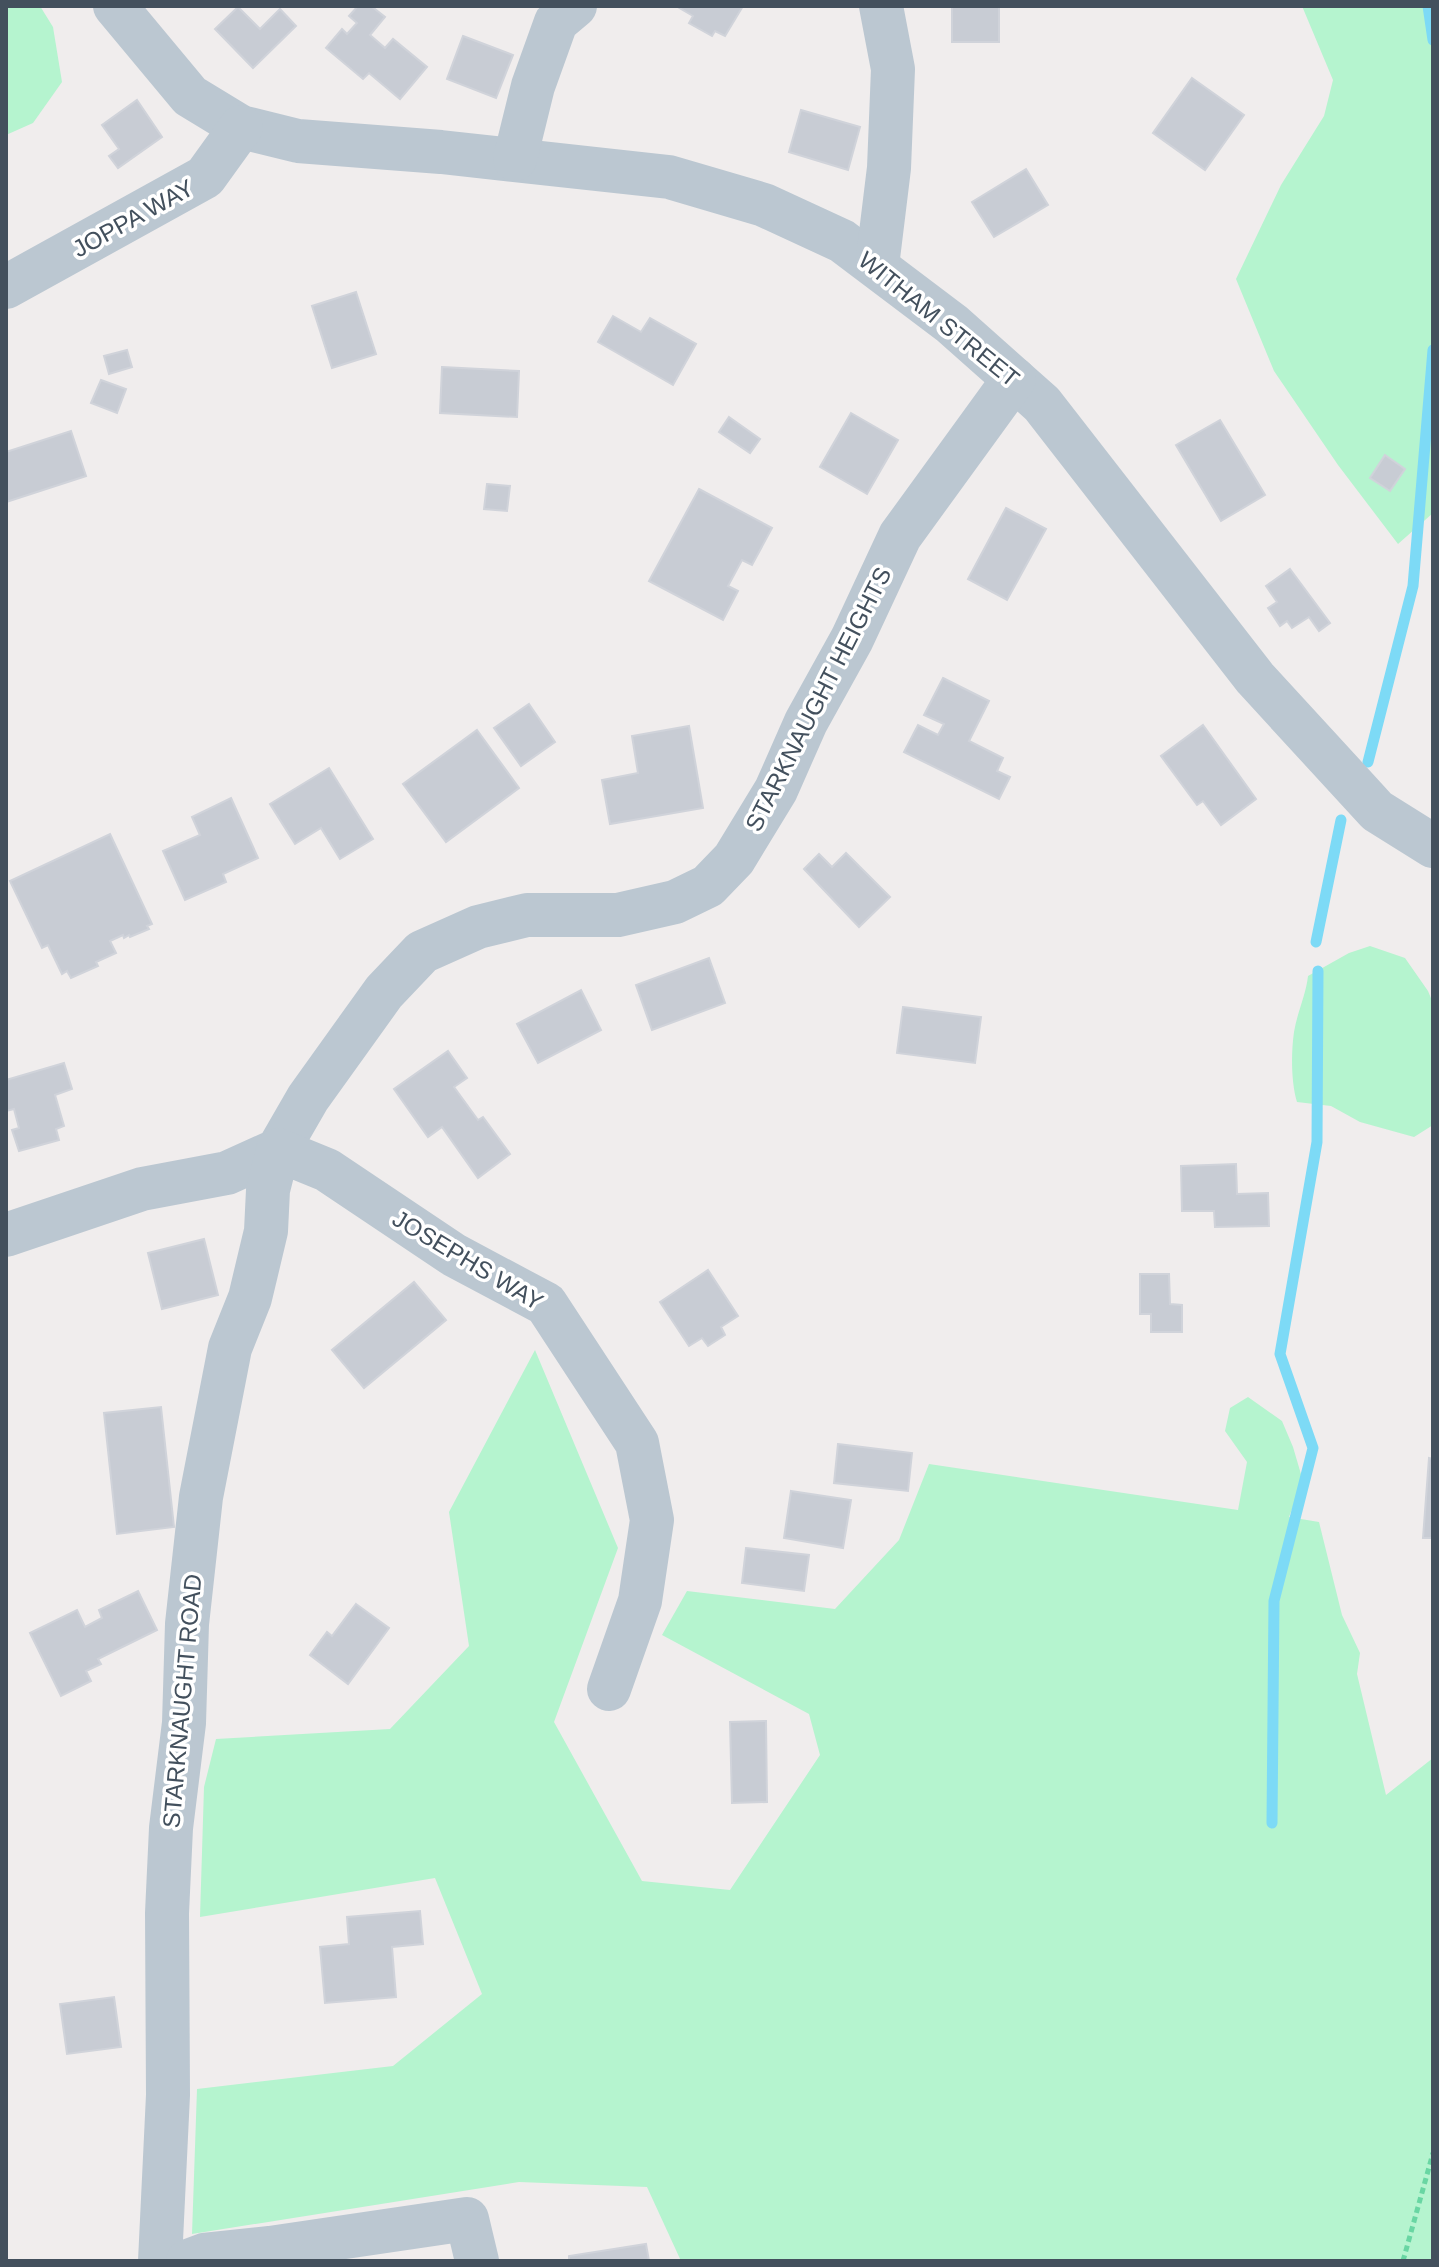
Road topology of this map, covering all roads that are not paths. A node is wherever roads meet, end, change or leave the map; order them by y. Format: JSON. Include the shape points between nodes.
{"nodes":[{"id":1,"x":115,"y":6,"type":"edge"},
{"id":2,"x":575,"y":6,"type":"edge"},
{"id":3,"x":881,"y":6,"type":"edge"},
{"id":4,"x":241,"y":127,"type":"junction"},
{"id":5,"x":515,"y":159,"type":"junction"},
{"id":6,"x":877,"y":266,"type":"junction"},
{"id":7,"x":6,"y":287,"type":"edge"},
{"id":8,"x":1014,"y":379,"type":"junction"},
{"id":9,"x":1433,"y":846,"type":"edge"},
{"id":10,"x":278,"y":1150,"type":"junction"},
{"id":11,"x":6,"y":1235,"type":"edge"},
{"id":12,"x":609,"y":1689,"type":"dead end"},
{"id":13,"x":160,"y":2261,"type":"edge"},
{"id":14,"x":188,"y":2261,"type":"edge"},
{"id":15,"x":477,"y":2261,"type":"edge"}],
"edges":[{"from":1,"to":4,"type":"street","name":"WITHAM STREET","via":[[190,96]]},
{"from":2,"to":5,"type":"street","via":[[556,22]]},
{"from":3,"to":6,"type":"street","via":[[893,69],[889,168]]},
{"from":4,"to":5,"type":"street","name":"WITHAM STREET","via":[[298,141]]},
{"from":4,"to":7,"type":"street","name":"JOPPA WAY","via":[[205,177]]},
{"from":5,"to":6,"type":"street","name":"WITHAM STREET","via":[[669,177],[764,205],[842,241]]},
{"from":6,"to":8,"type":"street","name":"WITHAM STREET"},
{"from":8,"to":9,"type":"street","name":"WITHAM STREET","via":[[1042,404],[1255,678],[1377,811]]},
{"from":8,"to":10,"type":"street","name":"STARKNAUGHT HEIGHTS","via":[[900,536],[776,790],[734,859],[708,886],[675,902],[618,915],[527,915],[478,927],[422,952],[374,1005]]},
{"from":10,"to":11,"type":"street","via":[[227,1173],[142,1189]]},
{"from":10,"to":12,"type":"street","name":"JOSEPHS WAY","via":[[327,1170],[454,1255],[546,1304],[637,1443],[652,1520],[640,1601]]},
{"from":10,"to":13,"type":"street","name":"STARKNAUGHT ROAD","via":[[268,1190],[266,1231],[250,1298],[230,1348],[201,1497],[189,1608],[167,1898],[168,2095]]},
{"from":14,"to":15,"type":"street","via":[[467,2219]]}]}
